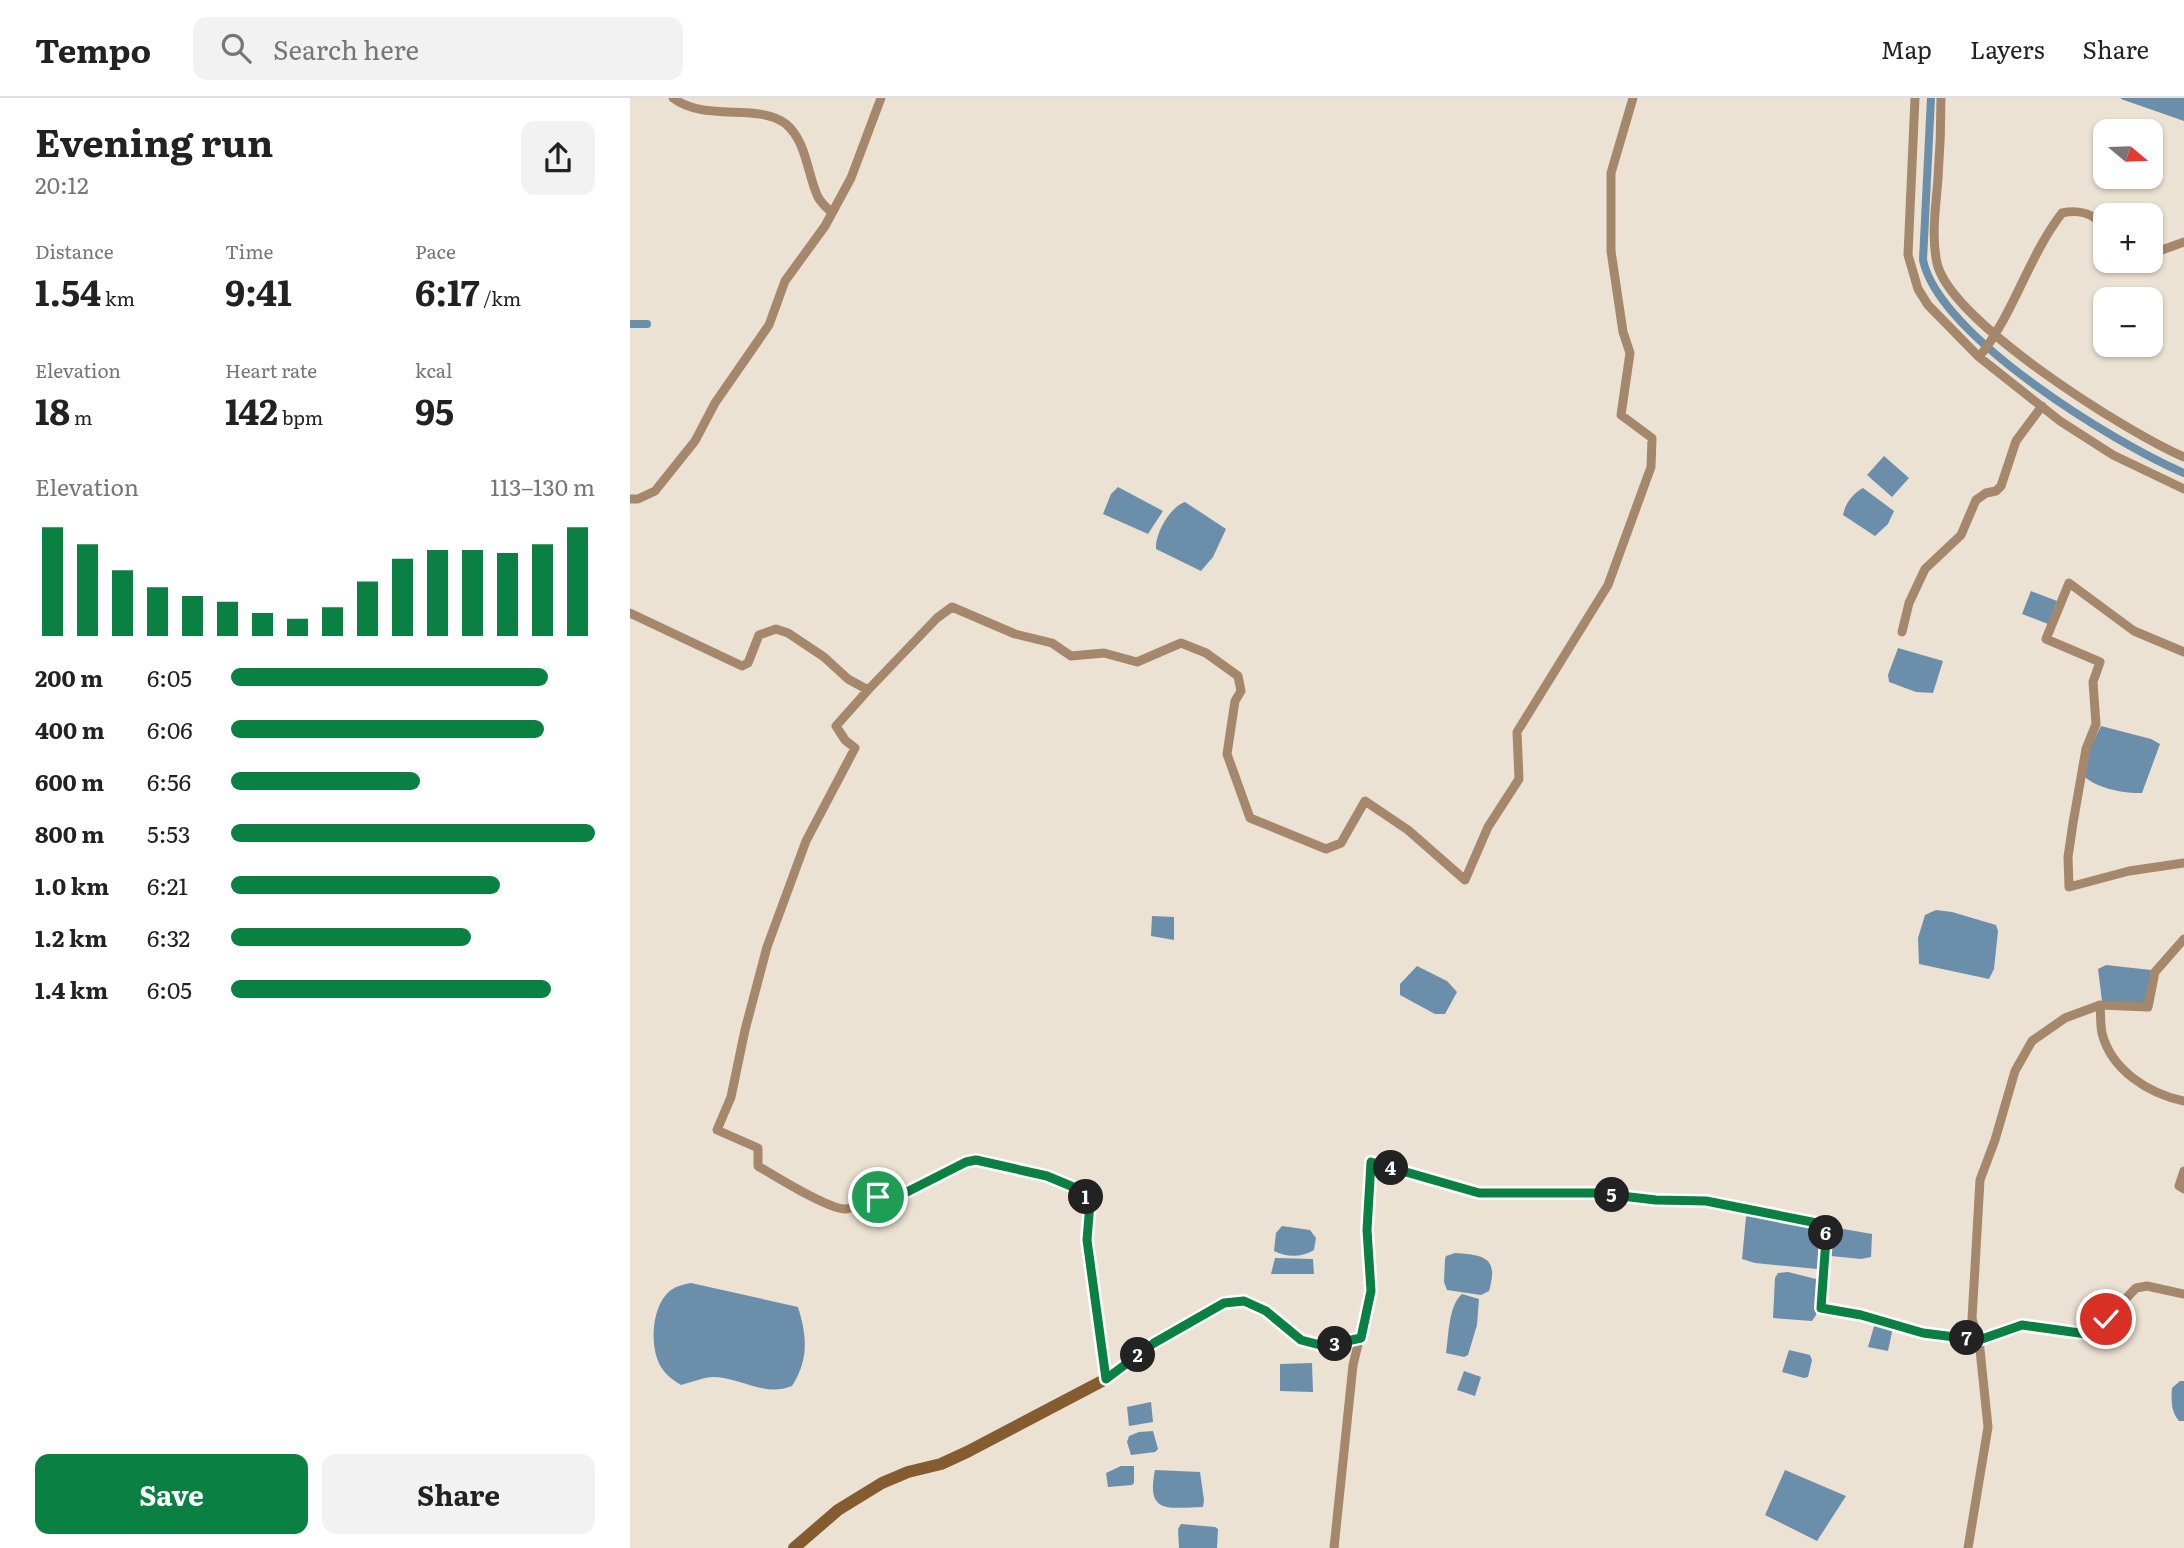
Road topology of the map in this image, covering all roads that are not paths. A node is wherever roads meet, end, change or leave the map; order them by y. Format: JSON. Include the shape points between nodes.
{"nodes":[{"id":1,"x":673,"y":98,"type":"edge"},
{"id":2,"x":881,"y":98,"type":"edge"},
{"id":3,"x":1633,"y":98,"type":"edge"},
{"id":4,"x":1915,"y":98,"type":"edge"},
{"id":5,"x":1941,"y":98,"type":"edge"},
{"id":6,"x":832,"y":213,"type":"junction"},
{"id":7,"x":2093,"y":217,"type":"edge"},
{"id":8,"x":2184,"y":242,"type":"edge"},
{"id":9,"x":2163,"y":250,"type":"edge"},
{"id":10,"x":1997,"y":336,"type":"junction"},
{"id":11,"x":1979,"y":357,"type":"junction"},
{"id":12,"x":2042,"y":407,"type":"junction"},
{"id":13,"x":2184,"y":457,"type":"edge"},
{"id":14,"x":2184,"y":489,"type":"edge"},
{"id":15,"x":630,"y":499,"type":"edge"},
{"id":16,"x":630,"y":613,"type":"edge"},
{"id":17,"x":1902,"y":632,"type":"dead end"},
{"id":18,"x":2184,"y":652,"type":"edge"},
{"id":19,"x":867,"y":690,"type":"junction"},
{"id":20,"x":2184,"y":863,"type":"edge"},
{"id":21,"x":2184,"y":939,"type":"edge"},
{"id":22,"x":2100,"y":1005,"type":"junction"},
{"id":23,"x":2184,"y":1101,"type":"edge"},
{"id":24,"x":2184,"y":1171,"type":"edge"},
{"id":25,"x":2184,"y":1189,"type":"edge"},
{"id":26,"x":2184,"y":1294,"type":"edge"},
{"id":27,"x":1361,"y":1338,"type":"junction"},
{"id":28,"x":1979,"y":1340,"type":"junction"},
{"id":29,"x":1106,"y":1379,"type":"junction"},
{"id":30,"x":794,"y":1548,"type":"edge"},
{"id":31,"x":1334,"y":1548,"type":"edge"},
{"id":32,"x":1968,"y":1548,"type":"edge"}],
"edges":[{"from":1,"to":6,"type":"street","via":[[692,108],[763,115],[786,124],[797,139],[819,200]]},
{"from":2,"to":6,"type":"street","via":[[851,178]]},
{"from":3,"to":19,"type":"street","via":[[1611,173],[1611,251],[1630,352],[1621,415],[1652,438],[1651,467],[1608,585],[1517,732],[1519,779],[1488,827],[1465,880],[1408,830],[1365,801],[1341,842],[1326,849],[1250,818],[1227,754],[1241,691],[1238,676],[1206,653],[1181,643],[1137,662],[1104,653],[1071,656],[1052,643],[1015,634],[952,607]]},
{"from":4,"to":11,"type":"street","via":[[1908,255],[1912,273],[1928,305]]},
{"from":5,"to":10,"type":"street","via":[[1934,240],[1938,266],[1960,300]]},
{"from":6,"to":15,"type":"street","via":[[785,281],[769,325],[715,403],[695,441],[655,491]]},
{"from":7,"to":10,"type":"street","via":[[2071,211],[2062,214]]},
{"from":8,"to":9,"type":"street"},
{"from":10,"to":11,"type":"street"},
{"from":10,"to":13,"type":"street","via":[[2112,419]]},
{"from":11,"to":12,"type":"street"},
{"from":12,"to":14,"type":"street","via":[[2113,455]]},
{"from":12,"to":17,"type":"street","via":[[2016,441],[2001,486],[1976,500],[1961,535],[1925,569]]},
{"from":16,"to":19,"type":"street","via":[[742,666],[748,663],[759,635],[776,629],[788,632]]},
{"from":18,"to":20,"type":"street","via":[[2134,631],[2069,583],[2046,639],[2100,662],[2093,682],[2096,724],[2086,749],[2068,857],[2069,887]]},
{"from":19,"to":29,"type":"street","via":[[836,726],[855,748],[806,841],[766,947],[731,1097],[717,1130],[758,1148],[758,1166],[826,1205],[842,1209],[878,1197],[892,1199],[976,1160],[1047,1176],[1078,1189],[1090,1203],[1087,1240]]},
{"from":21,"to":22,"type":"street","via":[[2155,972],[2148,1007]]},
{"from":22,"to":23,"type":"street","via":[[2101,1031],[2117,1063],[2149,1089]]},
{"from":22,"to":28,"type":"street","via":[[2065,1018],[2032,1041],[2015,1071],[1980,1180],[1972,1319]]},
{"from":24,"to":25,"type":"street","via":[[2179,1186]]},
{"from":26,"to":28,"type":"street","via":[[2136,1288],[2106,1319],[2101,1336],[2022,1325]]},
{"from":27,"to":28,"type":"street","via":[[1371,1291],[1367,1230],[1371,1162],[1479,1193],[1595,1193],[1706,1201],[1827,1225],[1821,1308],[1923,1333]]},
{"from":27,"to":29,"type":"street","via":[[1324,1346],[1301,1340],[1266,1311],[1244,1301],[1224,1303],[1154,1343]]},
{"from":27,"to":31,"type":"street","via":[[1353,1364]]},
{"from":28,"to":32,"type":"street","via":[[1988,1427]]},
{"from":29,"to":30,"type":"street","via":[[967,1452],[882,1483],[838,1510]]}]}
